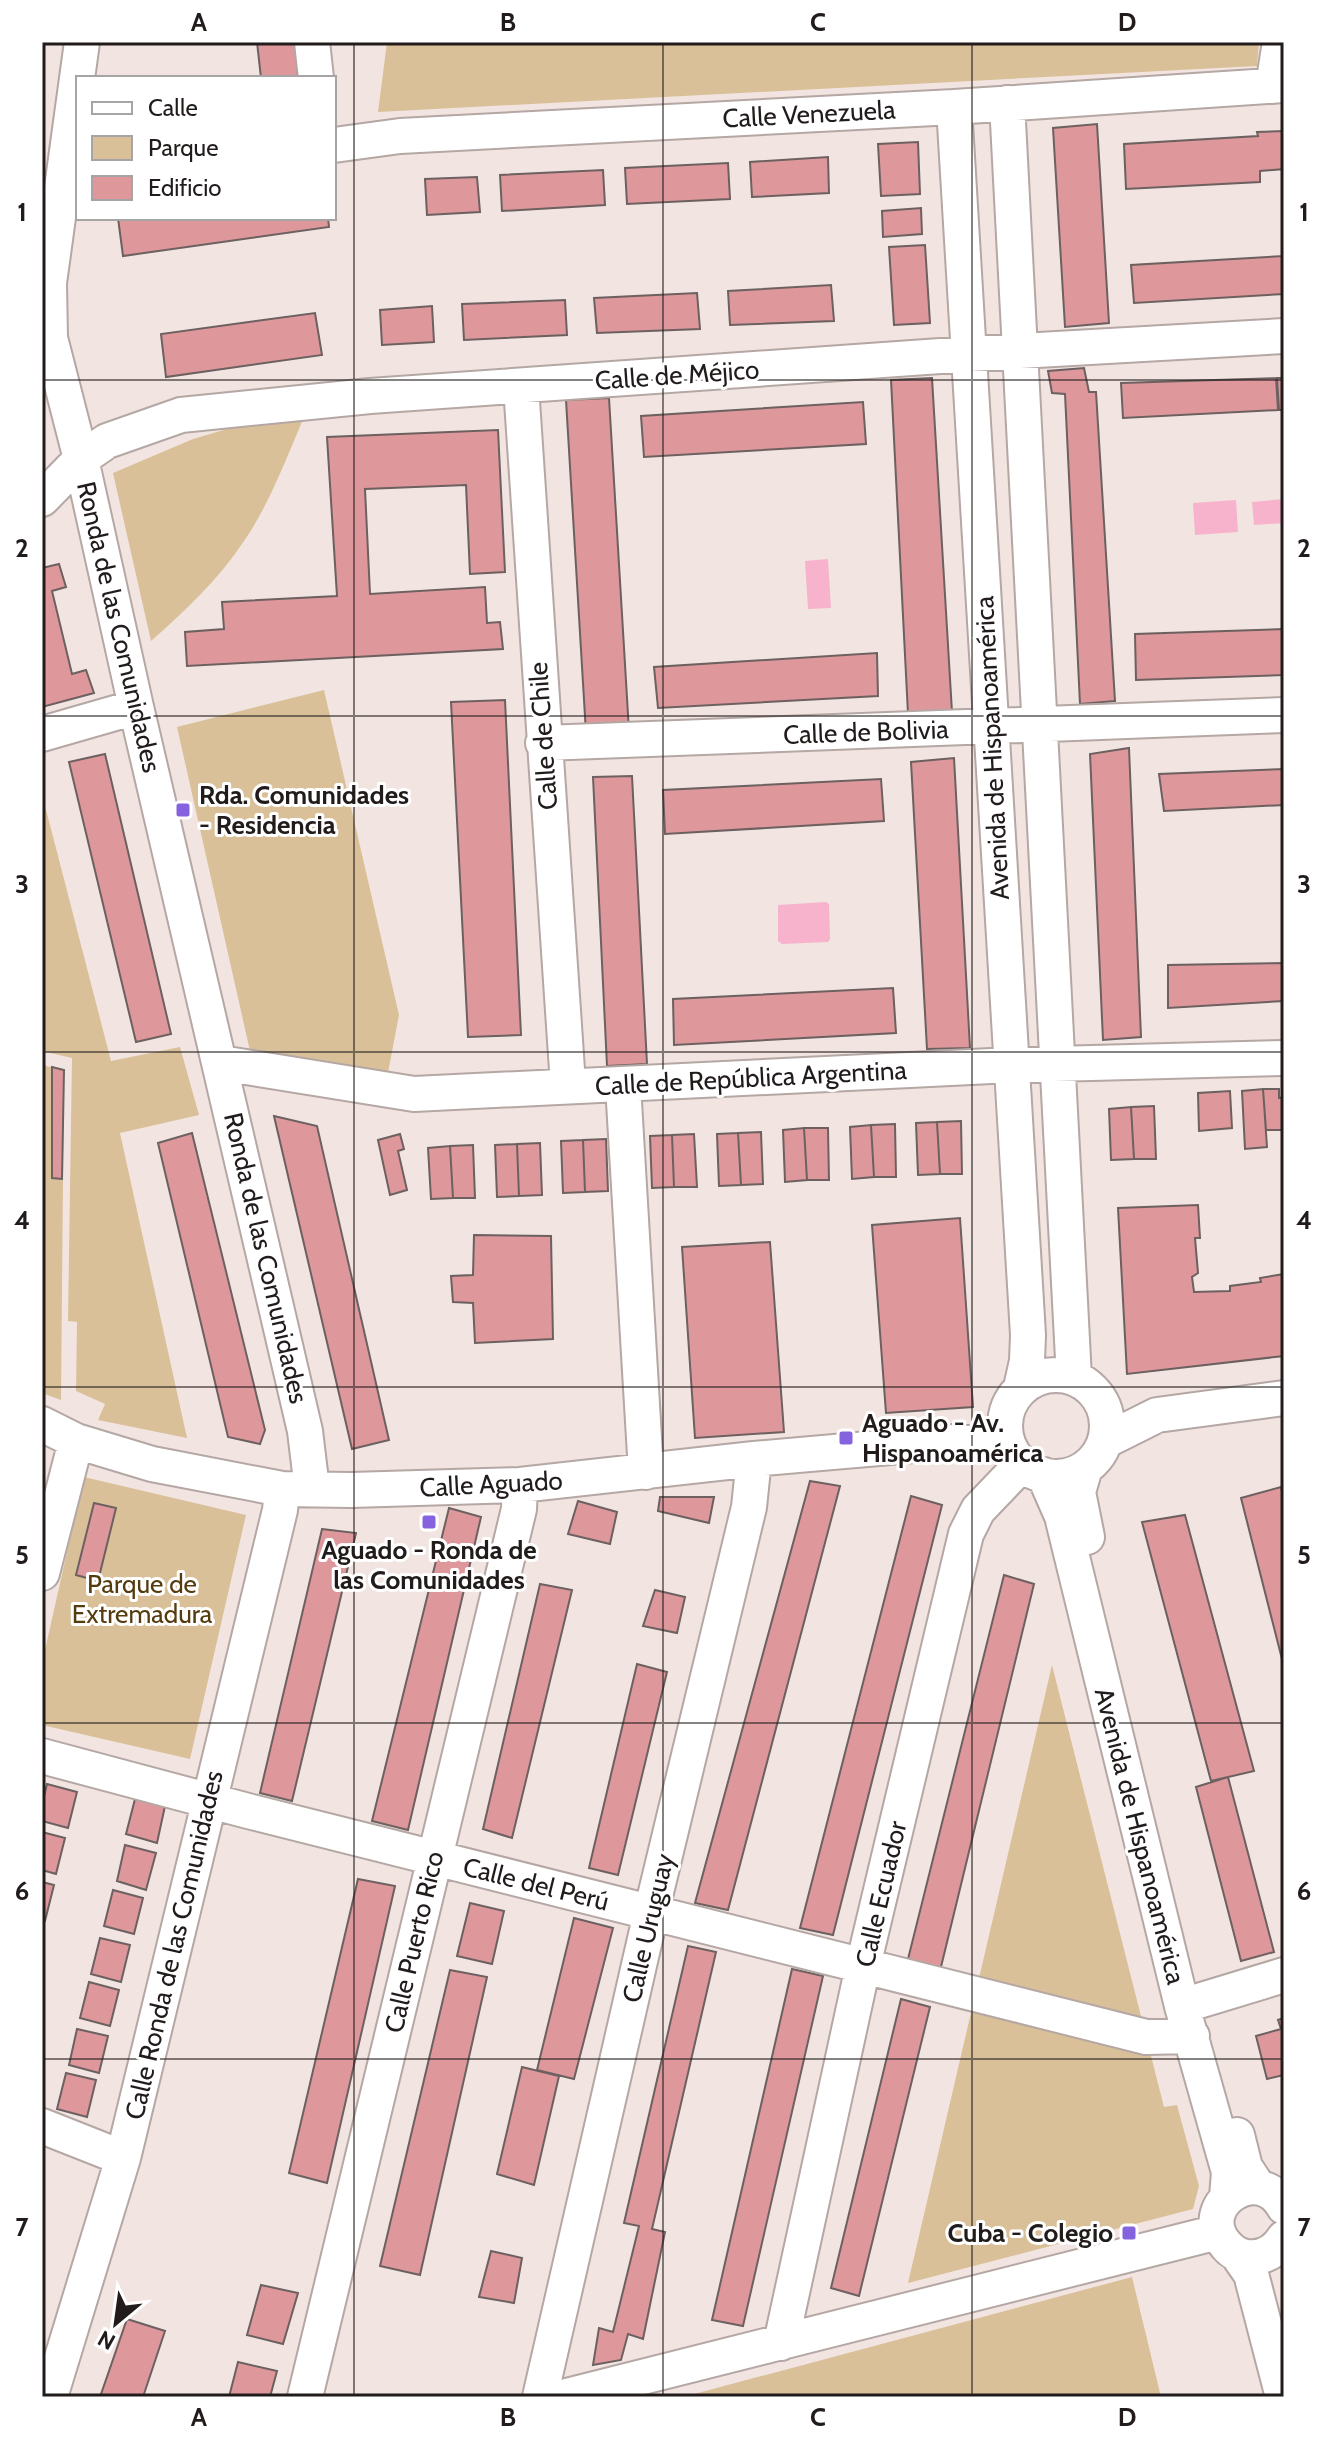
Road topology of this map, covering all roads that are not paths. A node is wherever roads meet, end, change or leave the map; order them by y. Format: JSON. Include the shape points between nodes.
{"nodes":[{"id":1,"x":82,"y":42,"type":"edge"},
{"id":2,"x":312,"y":42,"type":"edge"},
{"id":3,"x":1280,"y":42,"type":"edge"},
{"id":4,"x":77,"y":76,"type":"edge"},
{"id":5,"x":316,"y":76,"type":"edge"},
{"id":6,"x":76,"y":82,"type":"edge"},
{"id":7,"x":1278,"y":86,"type":"edge"},
{"id":8,"x":1007,"y":103,"type":"junction"},
{"id":9,"x":954,"y":107,"type":"junction"},
{"id":10,"x":336,"y":145,"type":"edge"},
{"id":11,"x":61,"y":181,"type":"edge"},
{"id":12,"x":1284,"y":336,"type":"edge"},
{"id":13,"x":1020,"y":352,"type":"junction"},
{"id":14,"x":969,"y":354,"type":"junction"},
{"id":15,"x":521,"y":386,"type":"junction"},
{"id":16,"x":81,"y":459,"type":"junction"},
{"id":17,"x":42,"y":499,"type":"edge"},
{"id":18,"x":136,"y":707,"type":"junction"},
{"id":19,"x":1284,"y":715,"type":"edge"},
{"id":20,"x":1040,"y":724,"type":"junction"},
{"id":21,"x":990,"y":727,"type":"junction"},
{"id":22,"x":42,"y":734,"type":"edge"},
{"id":23,"x":543,"y":743,"type":"junction"},
{"id":24,"x":1284,"y":1058,"type":"edge"},
{"id":25,"x":221,"y":1063,"type":"junction"},
{"id":26,"x":1058,"y":1063,"type":"junction"},
{"id":27,"x":1012,"y":1065,"type":"junction"},
{"id":28,"x":568,"y":1085,"type":"junction"},
{"id":29,"x":623,"y":1085,"type":"junction"},
{"id":30,"x":1086,"y":1388,"type":"junction"},
{"id":31,"x":1284,"y":1398,"type":"edge"},
{"id":32,"x":1014,"y":1400,"type":"junction"},
{"id":33,"x":1157,"y":1415,"type":"junction"},
{"id":34,"x":42,"y":1424,"type":"edge"},
{"id":35,"x":76,"y":1441,"type":"junction"},
{"id":36,"x":948,"y":1442,"type":"junction"},
{"id":37,"x":1095,"y":1454,"type":"junction"},
{"id":38,"x":754,"y":1459,"type":"junction"},
{"id":39,"x":1025,"y":1461,"type":"junction"},
{"id":40,"x":646,"y":1472,"type":"junction"},
{"id":41,"x":520,"y":1485,"type":"junction"},
{"id":42,"x":297,"y":1489,"type":"junction"},
{"id":43,"x":42,"y":1573,"type":"edge"},
{"id":44,"x":42,"y":1756,"type":"edge"},
{"id":45,"x":208,"y":1801,"type":"junction"},
{"id":46,"x":435,"y":1859,"type":"junction"},
{"id":47,"x":651,"y":1913,"type":"junction"},
{"id":48,"x":863,"y":1966,"type":"junction"},
{"id":49,"x":1284,"y":1975,"type":"edge"},
{"id":50,"x":1192,"y":2013,"type":"junction"},
{"id":51,"x":42,"y":2126,"type":"edge"},
{"id":52,"x":123,"y":2158,"type":"junction"},
{"id":53,"x":1256,"y":2197,"type":"edge"},
{"id":54,"x":1281,"y":2242,"type":"edge"},
{"id":55,"x":1228,"y":2243,"type":"junction"},
{"id":56,"x":1284,"y":2318,"type":"edge"},
{"id":57,"x":781,"y":2343,"type":"junction"},
{"id":58,"x":50,"y":2397,"type":"edge"},
{"id":59,"x":305,"y":2397,"type":"edge"},
{"id":60,"x":540,"y":2397,"type":"edge"},
{"id":61,"x":563,"y":2397,"type":"edge"},
{"id":62,"x":1283,"y":2397,"type":"edge"}],
"edges":[{"from":1,"to":4,"type":"street","name":"Ronda de las Comunidades"},
{"from":2,"to":5,"type":"street"},
{"from":3,"to":7,"type":"street"},
{"from":6,"to":11,"type":"street","name":"Ronda de las Comunidades"},
{"from":7,"to":8,"type":"street","name":"Calle Venezuela"},
{"from":8,"to":9,"type":"street","name":"Calle Venezuela"},
{"from":8,"to":13,"type":"street","name":"Avenida de Hispanoamérica"},
{"from":9,"to":10,"type":"street","name":"Calle Venezuela","via":[[400,136]]},
{"from":9,"to":14,"type":"street","name":"Avenida de Hispanoamérica"},
{"from":11,"to":16,"type":"street","name":"Ronda de las Comunidades","via":[[49,283],[50,338]]},
{"from":12,"to":13,"type":"street","name":"Calle de Méjico"},
{"from":13,"to":14,"type":"street","name":"Calle de Méjico"},
{"from":13,"to":20,"type":"street","name":"Avenida de Hispanoamérica"},
{"from":14,"to":15,"type":"street","name":"Calle de Méjico"},
{"from":14,"to":21,"type":"street","name":"Avenida de Hispanoamérica"},
{"from":15,"to":16,"type":"street","name":"Calle de Méjico","via":[[181,415],[107,441]]},
{"from":15,"to":23,"type":"street","name":"Calle de Chile"},
{"from":16,"to":17,"type":"street","name":"Calle de Méjico"},
{"from":16,"to":18,"type":"street","name":"Ronda de las Comunidades"},
{"from":18,"to":22,"type":"street"},
{"from":18,"to":25,"type":"street","name":"Ronda de las Comunidades"},
{"from":19,"to":20,"type":"street","name":"Calle de Bolivia"},
{"from":20,"to":21,"type":"street","name":"Calle de Bolivia"},
{"from":20,"to":26,"type":"street","name":"Avenida de Hispanoamérica"},
{"from":21,"to":23,"type":"street","name":"Calle de Bolivia"},
{"from":21,"to":27,"type":"street","name":"Avenida de Hispanoamérica"},
{"from":23,"to":28,"type":"street","name":"Calle de Chile"},
{"from":24,"to":26,"type":"street","name":"Calle de República Argentina"},
{"from":25,"to":28,"type":"street","name":"Calle de República Argentina","via":[[414,1094]]},
{"from":25,"to":42,"type":"street","name":"Ronda de las Comunidades","via":[[305,1431]]},
{"from":26,"to":27,"type":"street","name":"Calle de República Argentina"},
{"from":26,"to":30,"type":"street","name":"Avenida de Hispanoamérica"},
{"from":27,"to":29,"type":"street","name":"Calle de República Argentina"},
{"from":27,"to":32,"type":"street","name":"Avenida de Hispanoamérica","via":[[1028,1335],[1027,1361]]},
{"from":28,"to":29,"type":"street","name":"Calle de República Argentina"},
{"from":29,"to":40,"type":"street"},
{"from":30,"to":32,"type":"street","via":[[1061,1375],[1046,1376]]},
{"from":30,"to":33,"type":"street"},
{"from":30,"to":37,"type":"street","via":[[1105,1411],[1107,1426]]},
{"from":31,"to":33,"type":"street"},
{"from":32,"to":36,"type":"street","name":"Calle Aguado","via":[[984,1426]]},
{"from":32,"to":39,"type":"street","via":[[1005,1428]]},
{"from":33,"to":37,"type":"street"},
{"from":34,"to":35,"type":"street","name":"Calle Aguado"},
{"from":35,"to":42,"type":"street","name":"Calle Aguado","via":[[152,1464]]},
{"from":35,"to":43,"type":"street"},
{"from":36,"to":38,"type":"street","name":"Calle Aguado"},
{"from":36,"to":39,"type":"street","name":"Calle Aguado"},
{"from":37,"to":39,"type":"street","via":[[1072,1474]]},
{"from":37,"to":50,"type":"street","name":"Avenida de Hispanoamérica","via":[[1078,1492],[1080,1509]]},
{"from":38,"to":40,"type":"street","name":"Calle Aguado"},
{"from":38,"to":47,"type":"street","name":"Calle Uruguay","via":[[749,1507]]},
{"from":39,"to":48,"type":"street","name":"Calle Ecuador","via":[[978,1510],[966,1534]]},
{"from":39,"to":50,"type":"street","name":"Avenida de Hispanoamérica","via":[[1062,1516]]},
{"from":40,"to":41,"type":"street","name":"Calle Aguado"},
{"from":41,"to":42,"type":"street","name":"Calle Aguado"},
{"from":41,"to":46,"type":"street","name":"Calle Puerto Rico","via":[[519,1509]]},
{"from":42,"to":45,"type":"street","name":"Calle Ronda de las Comunidades","via":[[280,1510]]},
{"from":44,"to":45,"type":"street","name":"Calle del Perú"},
{"from":45,"to":46,"type":"street","name":"Calle del Perú"},
{"from":45,"to":52,"type":"street","name":"Calle Ronda de las Comunidades"},
{"from":46,"to":47,"type":"street","name":"Calle del Perú"},
{"from":46,"to":59,"type":"street","name":"Calle Puerto Rico"},
{"from":47,"to":48,"type":"street","name":"Calle del Perú"},
{"from":47,"to":60,"type":"street","name":"Calle Uruguay"},
{"from":48,"to":50,"type":"street","name":"Calle del Perú","via":[[1146,2037]]},
{"from":48,"to":57,"type":"street","name":"Calle Ecuador"},
{"from":49,"to":50,"type":"street","name":"Calle del Perú"},
{"from":50,"to":53,"type":"street","name":"Avenida de Hispanoamérica","via":[[1229,2172]]},
{"from":51,"to":52,"type":"street"},
{"from":52,"to":58,"type":"street","name":"Calle Ronda de las Comunidades"},
{"from":53,"to":55,"type":"street","name":"Avenida de Hispanoamérica","via":[[1218,2213]]},
{"from":54,"to":55,"type":"street","via":[[1259,2257]]},
{"from":54,"to":56,"type":"street","via":[[1272,2262]]},
{"from":55,"to":57,"type":"street"},
{"from":55,"to":62,"type":"street","via":[[1251,2274]]},
{"from":57,"to":61,"type":"street"}]}
